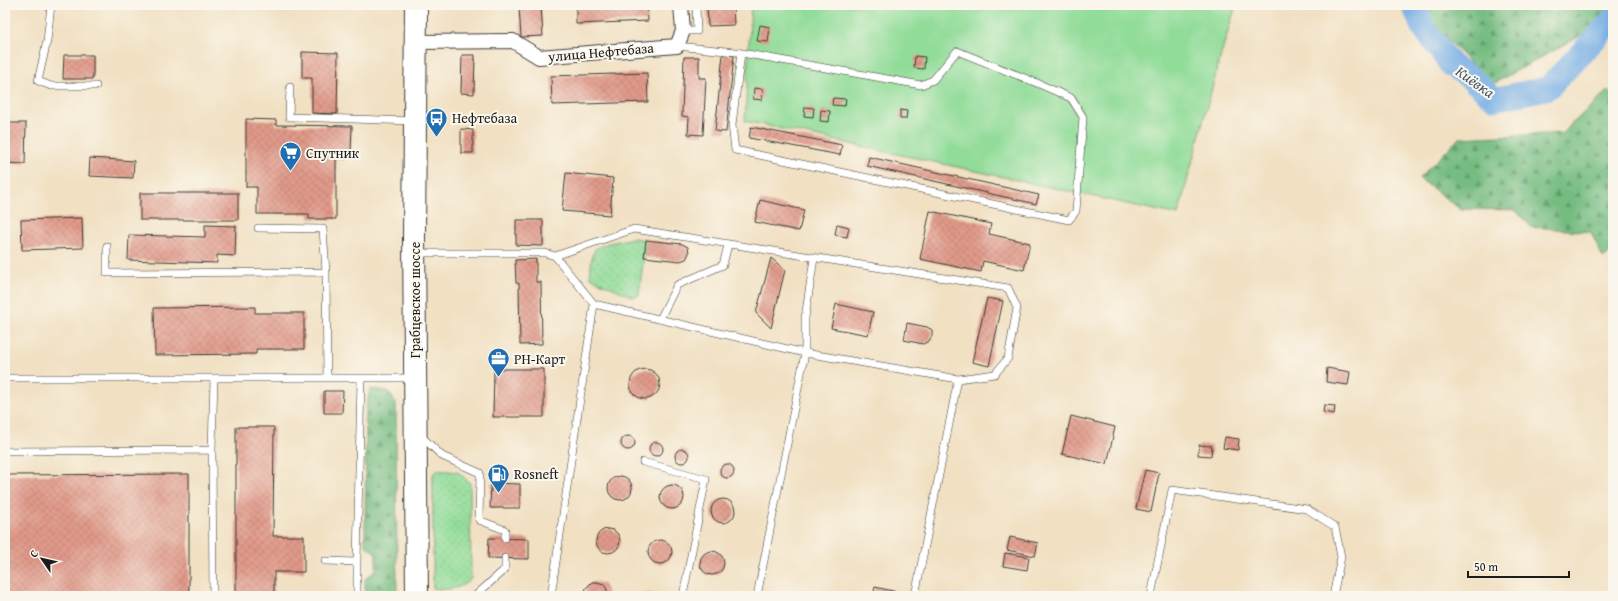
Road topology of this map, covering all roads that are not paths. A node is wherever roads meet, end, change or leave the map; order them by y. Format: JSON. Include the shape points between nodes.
{"nodes":[{"id":1,"x":51,"y":5,"type":"edge"},
{"id":2,"x":416,"y":5,"type":"edge"},
{"id":3,"x":681,"y":5,"type":"edge"},
{"id":4,"x":696,"y":5,"type":"edge"},
{"id":5,"x":683,"y":32,"type":"junction"},
{"id":6,"x":416,"y":42,"type":"junction"},
{"id":7,"x":677,"y":46,"type":"junction"},
{"id":8,"x":741,"y":53,"type":"junction"},
{"id":9,"x":96,"y":86,"type":"dead end"},
{"id":10,"x":290,"y":87,"type":"dead end"},
{"id":11,"x":416,"y":121,"type":"junction"},
{"id":12,"x":258,"y":228,"type":"dead end"},
{"id":13,"x":728,"y":245,"type":"junction"},
{"id":14,"x":107,"y":246,"type":"dead end"},
{"id":15,"x":415,"y":253,"type":"junction"},
{"id":16,"x":555,"y":256,"type":"junction"},
{"id":17,"x":814,"y":258,"type":"junction"},
{"id":18,"x":326,"y":272,"type":"junction"},
{"id":19,"x":594,"y":304,"type":"junction"},
{"id":20,"x":660,"y":319,"type":"junction"},
{"id":21,"x":805,"y":353,"type":"junction"},
{"id":22,"x":5,"y":378,"type":"edge"},
{"id":23,"x":214,"y":378,"type":"junction"},
{"id":24,"x":327,"y":378,"type":"junction"},
{"id":25,"x":361,"y":378,"type":"junction"},
{"id":26,"x":416,"y":378,"type":"junction"},
{"id":27,"x":958,"y":379,"type":"junction"},
{"id":28,"x":416,"y":432,"type":"junction"},
{"id":29,"x":212,"y":450,"type":"junction"},
{"id":30,"x":5,"y":451,"type":"edge"},
{"id":31,"x":643,"y":462,"type":"dead end"},
{"id":32,"x":505,"y":538,"type":"dead end"},
{"id":33,"x":505,"y":558,"type":"dead end"},
{"id":34,"x":325,"y":561,"type":"dead end"},
{"id":35,"x":357,"y":562,"type":"junction"},
{"id":36,"x":213,"y":596,"type":"edge"},
{"id":37,"x":358,"y":596,"type":"edge"},
{"id":38,"x":417,"y":596,"type":"edge"},
{"id":39,"x":475,"y":596,"type":"edge"},
{"id":40,"x":551,"y":596,"type":"edge"},
{"id":41,"x":683,"y":596,"type":"edge"},
{"id":42,"x":757,"y":596,"type":"edge"},
{"id":43,"x":915,"y":596,"type":"edge"},
{"id":44,"x":1151,"y":596,"type":"edge"},
{"id":45,"x":1333,"y":596,"type":"edge"}],
"edges":[{"from":1,"to":9,"type":"lane","via":[[47,41],[38,81],[52,86]]},
{"from":2,"to":6,"type":"main road","name":"Грабцевское шоссе"},
{"from":3,"to":5,"type":"street"},
{"from":4,"to":5,"type":"lane","via":[[697,31]]},
{"from":5,"to":7,"type":"street"},
{"from":6,"to":7,"type":"street","name":"улица Нефтебаза","via":[[513,41],[539,57]]},
{"from":6,"to":11,"type":"main road","name":"Грабцевское шоссе"},
{"from":7,"to":8,"type":"lane"},
{"from":8,"to":8,"type":"lane","via":[[921,85],[933,80],[957,51],[1071,98],[1083,117],[1076,211],[1069,220],[735,150],[732,125]]},
{"from":10,"to":11,"type":"lane","via":[[289,117]]},
{"from":11,"to":15,"type":"main road","name":"Грабцевское шоссе"},
{"from":12,"to":18,"type":"lane","via":[[323,229]]},
{"from":13,"to":16,"type":"lane","via":[[634,229]]},
{"from":13,"to":17,"type":"lane"},
{"from":13,"to":20,"type":"lane","via":[[723,265],[677,285]]},
{"from":14,"to":18,"type":"lane","via":[[107,273]]},
{"from":15,"to":16,"type":"lane","via":[[545,253]]},
{"from":15,"to":26,"type":"main road","name":"Грабцевское шоссе"},
{"from":16,"to":19,"type":"lane"},
{"from":17,"to":21,"type":"lane","via":[[805,318]]},
{"from":17,"to":27,"type":"lane","via":[[1008,288],[1017,308],[1008,358],[995,374]]},
{"from":18,"to":24,"type":"lane"},
{"from":19,"to":20,"type":"lane"},
{"from":19,"to":40,"type":"lane"},
{"from":20,"to":21,"type":"lane"},
{"from":21,"to":27,"type":"lane"},
{"from":21,"to":42,"type":"lane"},
{"from":22,"to":23,"type":"lane"},
{"from":23,"to":24,"type":"lane"},
{"from":23,"to":29,"type":"lane"},
{"from":24,"to":25,"type":"lane"},
{"from":25,"to":26,"type":"lane"},
{"from":25,"to":35,"type":"lane"},
{"from":26,"to":28,"type":"main road","name":"Грабцевское шоссе"},
{"from":27,"to":43,"type":"lane"},
{"from":28,"to":32,"type":"lane","via":[[442,456],[480,473],[479,520],[505,530]]},
{"from":28,"to":38,"type":"main road","name":"Грабцевское шоссе"},
{"from":29,"to":30,"type":"lane"},
{"from":29,"to":36,"type":"lane"},
{"from":31,"to":41,"type":"lane","via":[[706,479]]},
{"from":33,"to":39,"type":"lane","via":[[504,569]]},
{"from":34,"to":35,"type":"lane"},
{"from":35,"to":37,"type":"lane"},
{"from":44,"to":45,"type":"lane","via":[[1172,490],[1307,509],[1335,527],[1341,557]]}]}
